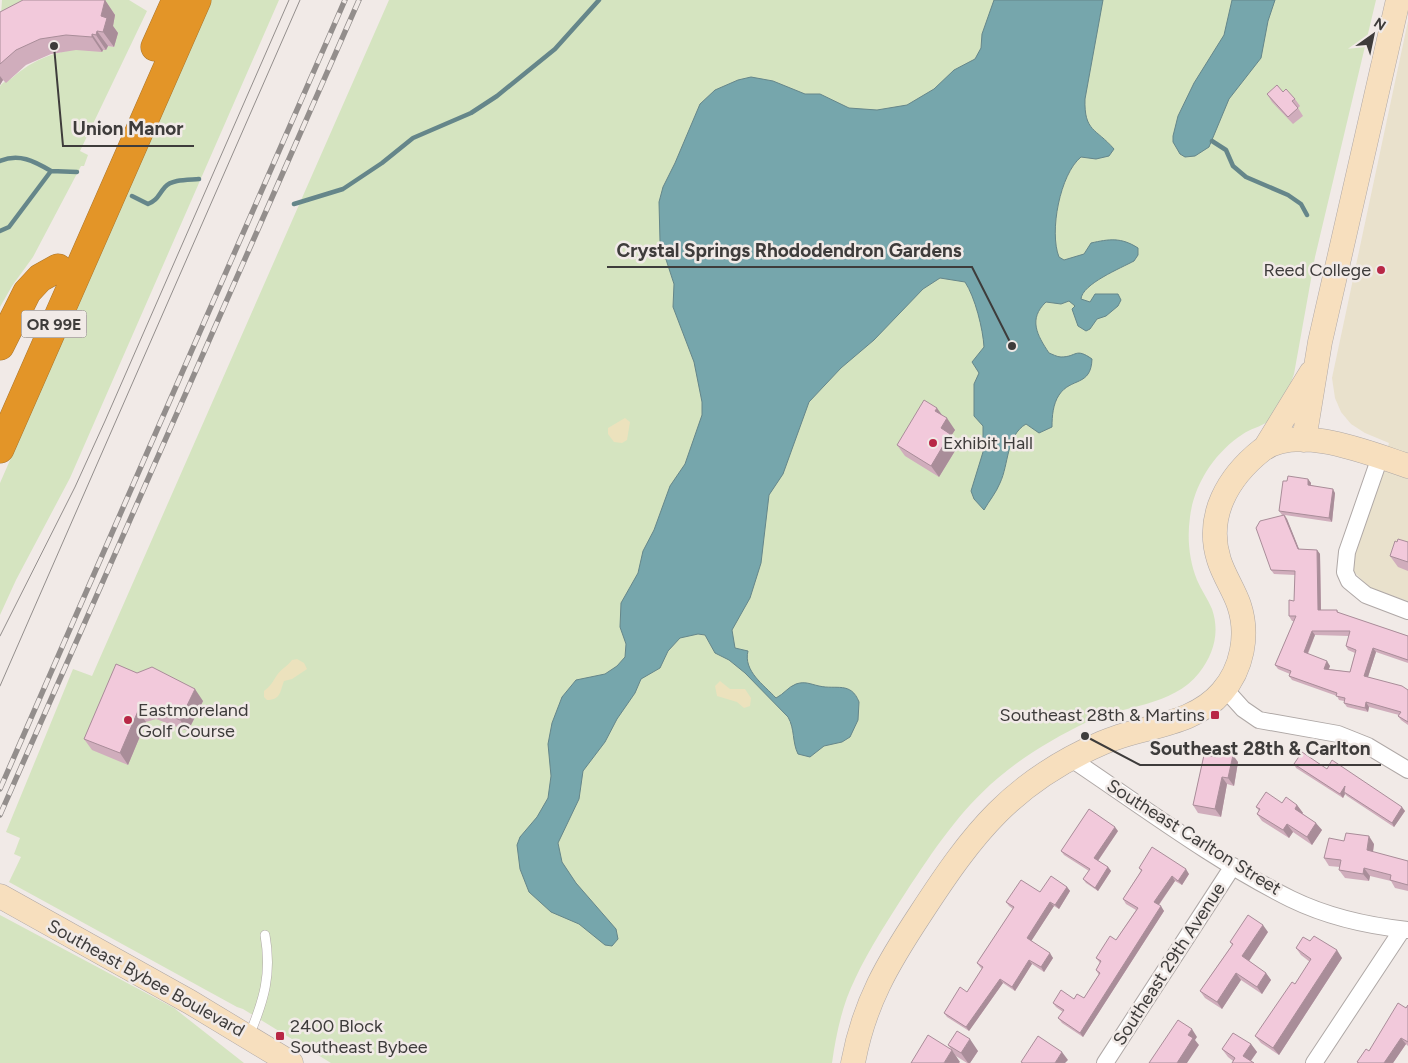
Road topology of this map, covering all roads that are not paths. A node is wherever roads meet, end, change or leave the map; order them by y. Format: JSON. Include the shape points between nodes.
{"nodes":[{"id":1,"x":197,"y":0,"type":"edge"},
{"id":2,"x":1398,"y":0,"type":"edge"},
{"id":3,"x":169,"y":5,"type":"edge"},
{"id":4,"x":105,"y":184,"type":"junction"},
{"id":5,"x":58,"y":268,"type":"junction"},
{"id":6,"x":0,"y":346,"type":"edge"},
{"id":7,"x":1315,"y":366,"type":"junction"},
{"id":8,"x":0,"y":402,"type":"edge"},
{"id":9,"x":1304,"y":440,"type":"junction"},
{"id":10,"x":1265,"y":448,"type":"junction"},
{"id":11,"x":0,"y":449,"type":"edge"},
{"id":12,"x":1380,"y":457,"type":"junction"},
{"id":13,"x":1408,"y":466,"type":"edge"},
{"id":14,"x":1408,"y":611,"type":"edge"},
{"id":15,"x":1225,"y":689,"type":"junction"},
{"id":16,"x":1070,"y":758,"type":"junction"},
{"id":17,"x":1408,"y":770,"type":"edge"},
{"id":18,"x":1232,"y":866,"type":"junction"},
{"id":19,"x":6,"y":900,"type":"edge"},
{"id":20,"x":1405,"y":930,"type":"edge"},
{"id":21,"x":265,"y":935,"type":"dead end"},
{"id":22,"x":249,"y":1036,"type":"junction"},
{"id":23,"x":291,"y":1063,"type":"edge"},
{"id":24,"x":853,"y":1063,"type":"edge"},
{"id":25,"x":1106,"y":1063,"type":"edge"},
{"id":26,"x":1314,"y":1063,"type":"edge"}],
"edges":[{"from":1,"to":4,"type":"highway","number":"OR 99E"},
{"from":2,"to":7,"type":"main road"},
{"from":3,"to":4,"type":"highway","number":"OR 99E"},
{"from":4,"to":5,"type":"highway","number":"OR 99E"},
{"from":4,"to":11,"type":"highway","number":"OR 99E"},
{"from":5,"to":6,"type":"highway","via":[[40,278],[27,292]]},
{"from":5,"to":8,"type":"highway","number":"OR 99E"},
{"from":7,"to":9,"type":"main road"},
{"from":7,"to":10,"type":"main road"},
{"from":9,"to":10,"type":"main road"},
{"from":9,"to":12,"type":"main road","via":[[1321,440]]},
{"from":10,"to":15,"type":"main road","via":[[1236,474],[1220,503],[1216,518],[1216,549],[1240,608],[1243,632],[1237,667]]},
{"from":12,"to":13,"type":"main road"},
{"from":12,"to":14,"type":"street","via":[[1347,552],[1345,572],[1349,581],[1366,595]]},
{"from":15,"to":16,"type":"main road","via":[[1212,703],[1188,717],[1119,736]]},
{"from":15,"to":17,"type":"street","via":[[1250,714],[1270,723],[1338,734],[1368,746]]},
{"from":16,"to":18,"type":"street","name":"Southeast Carlton Street"},
{"from":16,"to":24,"type":"main road","via":[[1034,780],[1002,806],[952,866],[870,999]]},
{"from":18,"to":20,"type":"street","name":"Southeast Carlton Street","via":[[1310,906],[1351,920]]},
{"from":18,"to":25,"type":"street","name":"Southeast 29th Avenue"},
{"from":19,"to":22,"type":"main road","name":"Southeast Bybee Boulevard"},
{"from":20,"to":26,"type":"street"},
{"from":21,"to":22,"type":"lane","via":[[268,966],[264,1000]]},
{"from":22,"to":23,"type":"main road","name":"Southeast Bybee Boulevard"}]}
